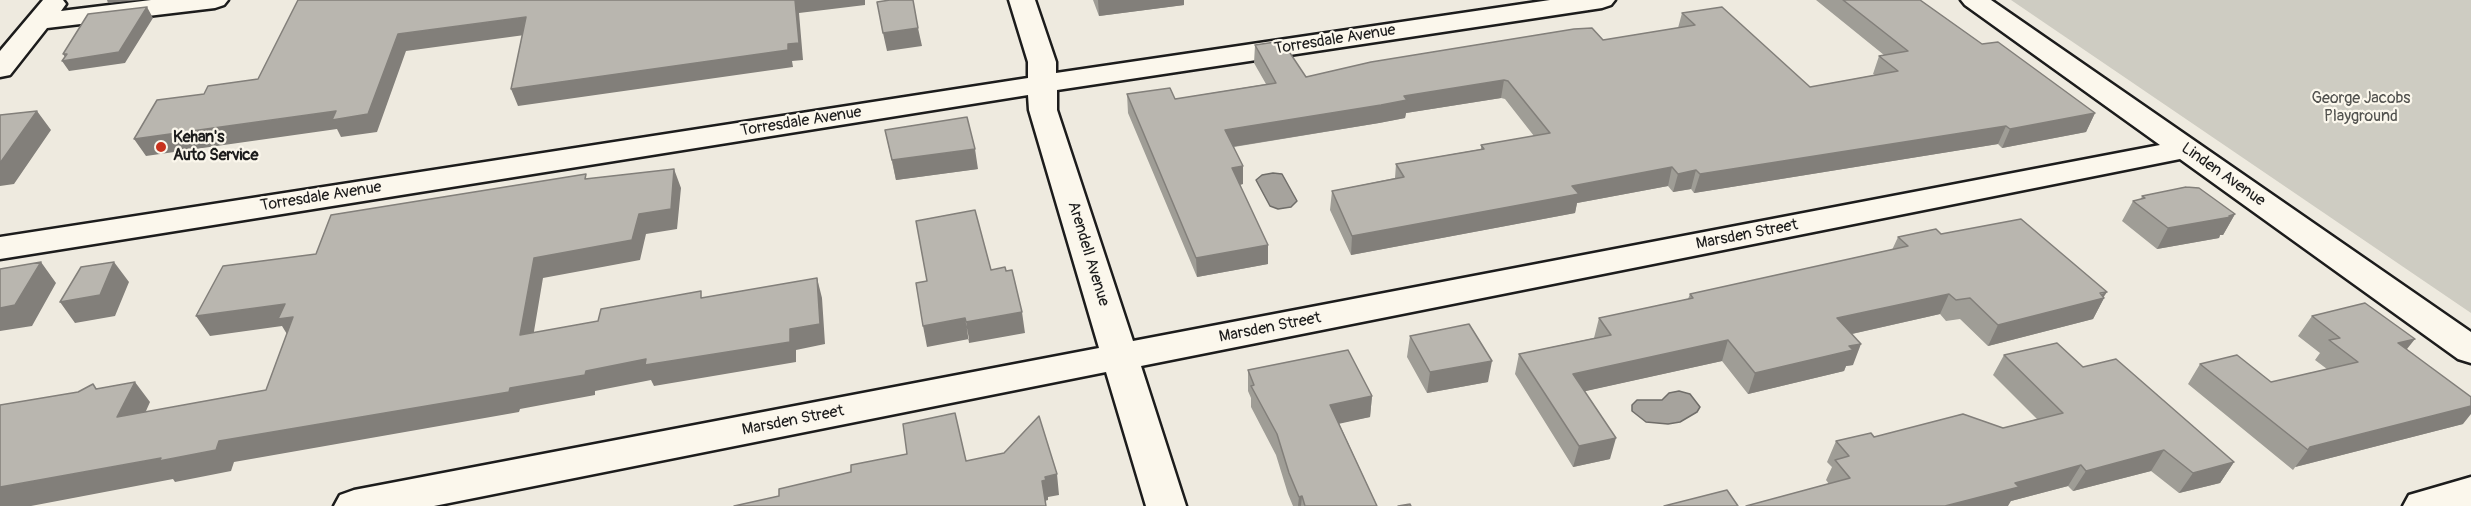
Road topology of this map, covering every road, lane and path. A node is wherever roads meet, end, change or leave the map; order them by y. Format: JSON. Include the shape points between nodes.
{"nodes":[{"id":1,"x":215,"y":0,"type":"edge"},
{"id":2,"x":1022,"y":0,"type":"edge"},
{"id":3,"x":1602,"y":0,"type":"edge"},
{"id":4,"x":1974,"y":0,"type":"edge"},
{"id":5,"x":49,"y":11,"type":"edge"},
{"id":6,"x":0,"y":69,"type":"edge"},
{"id":7,"x":1042,"y":84,"type":"junction"},
{"id":8,"x":2186,"y":149,"type":"junction"},
{"id":9,"x":0,"y":248,"type":"edge"},
{"id":10,"x":2471,"y":350,"type":"edge"},
{"id":11,"x":1120,"y":357,"type":"junction"},
{"id":12,"x":2471,"y":493,"type":"edge"},
{"id":13,"x":354,"y":506,"type":"edge"},
{"id":14,"x":1166,"y":506,"type":"edge"},
{"id":15,"x":2423,"y":506,"type":"edge"}],
"edges":[{"from":1,"to":5,"type":"street"},
{"from":2,"to":7,"type":"street","name":"Arendell Avenue","via":[[1042,62]]},
{"from":3,"to":7,"type":"street","name":"Torresdale Avenue"},
{"from":4,"to":8,"type":"street","name":"Linden Avenue"},
{"from":5,"to":6,"type":"street"},
{"from":7,"to":9,"type":"street","name":"Torresdale Avenue"},
{"from":7,"to":11,"type":"street","name":"Arendell Avenue","via":[[1043,110]]},
{"from":8,"to":10,"type":"street","name":"Linden Avenue"},
{"from":8,"to":11,"type":"street","name":"Marsden Street"},
{"from":11,"to":13,"type":"street","name":"Marsden Street"},
{"from":11,"to":14,"type":"street","name":"Arendell Avenue"},
{"from":12,"to":15,"type":"street"}]}
